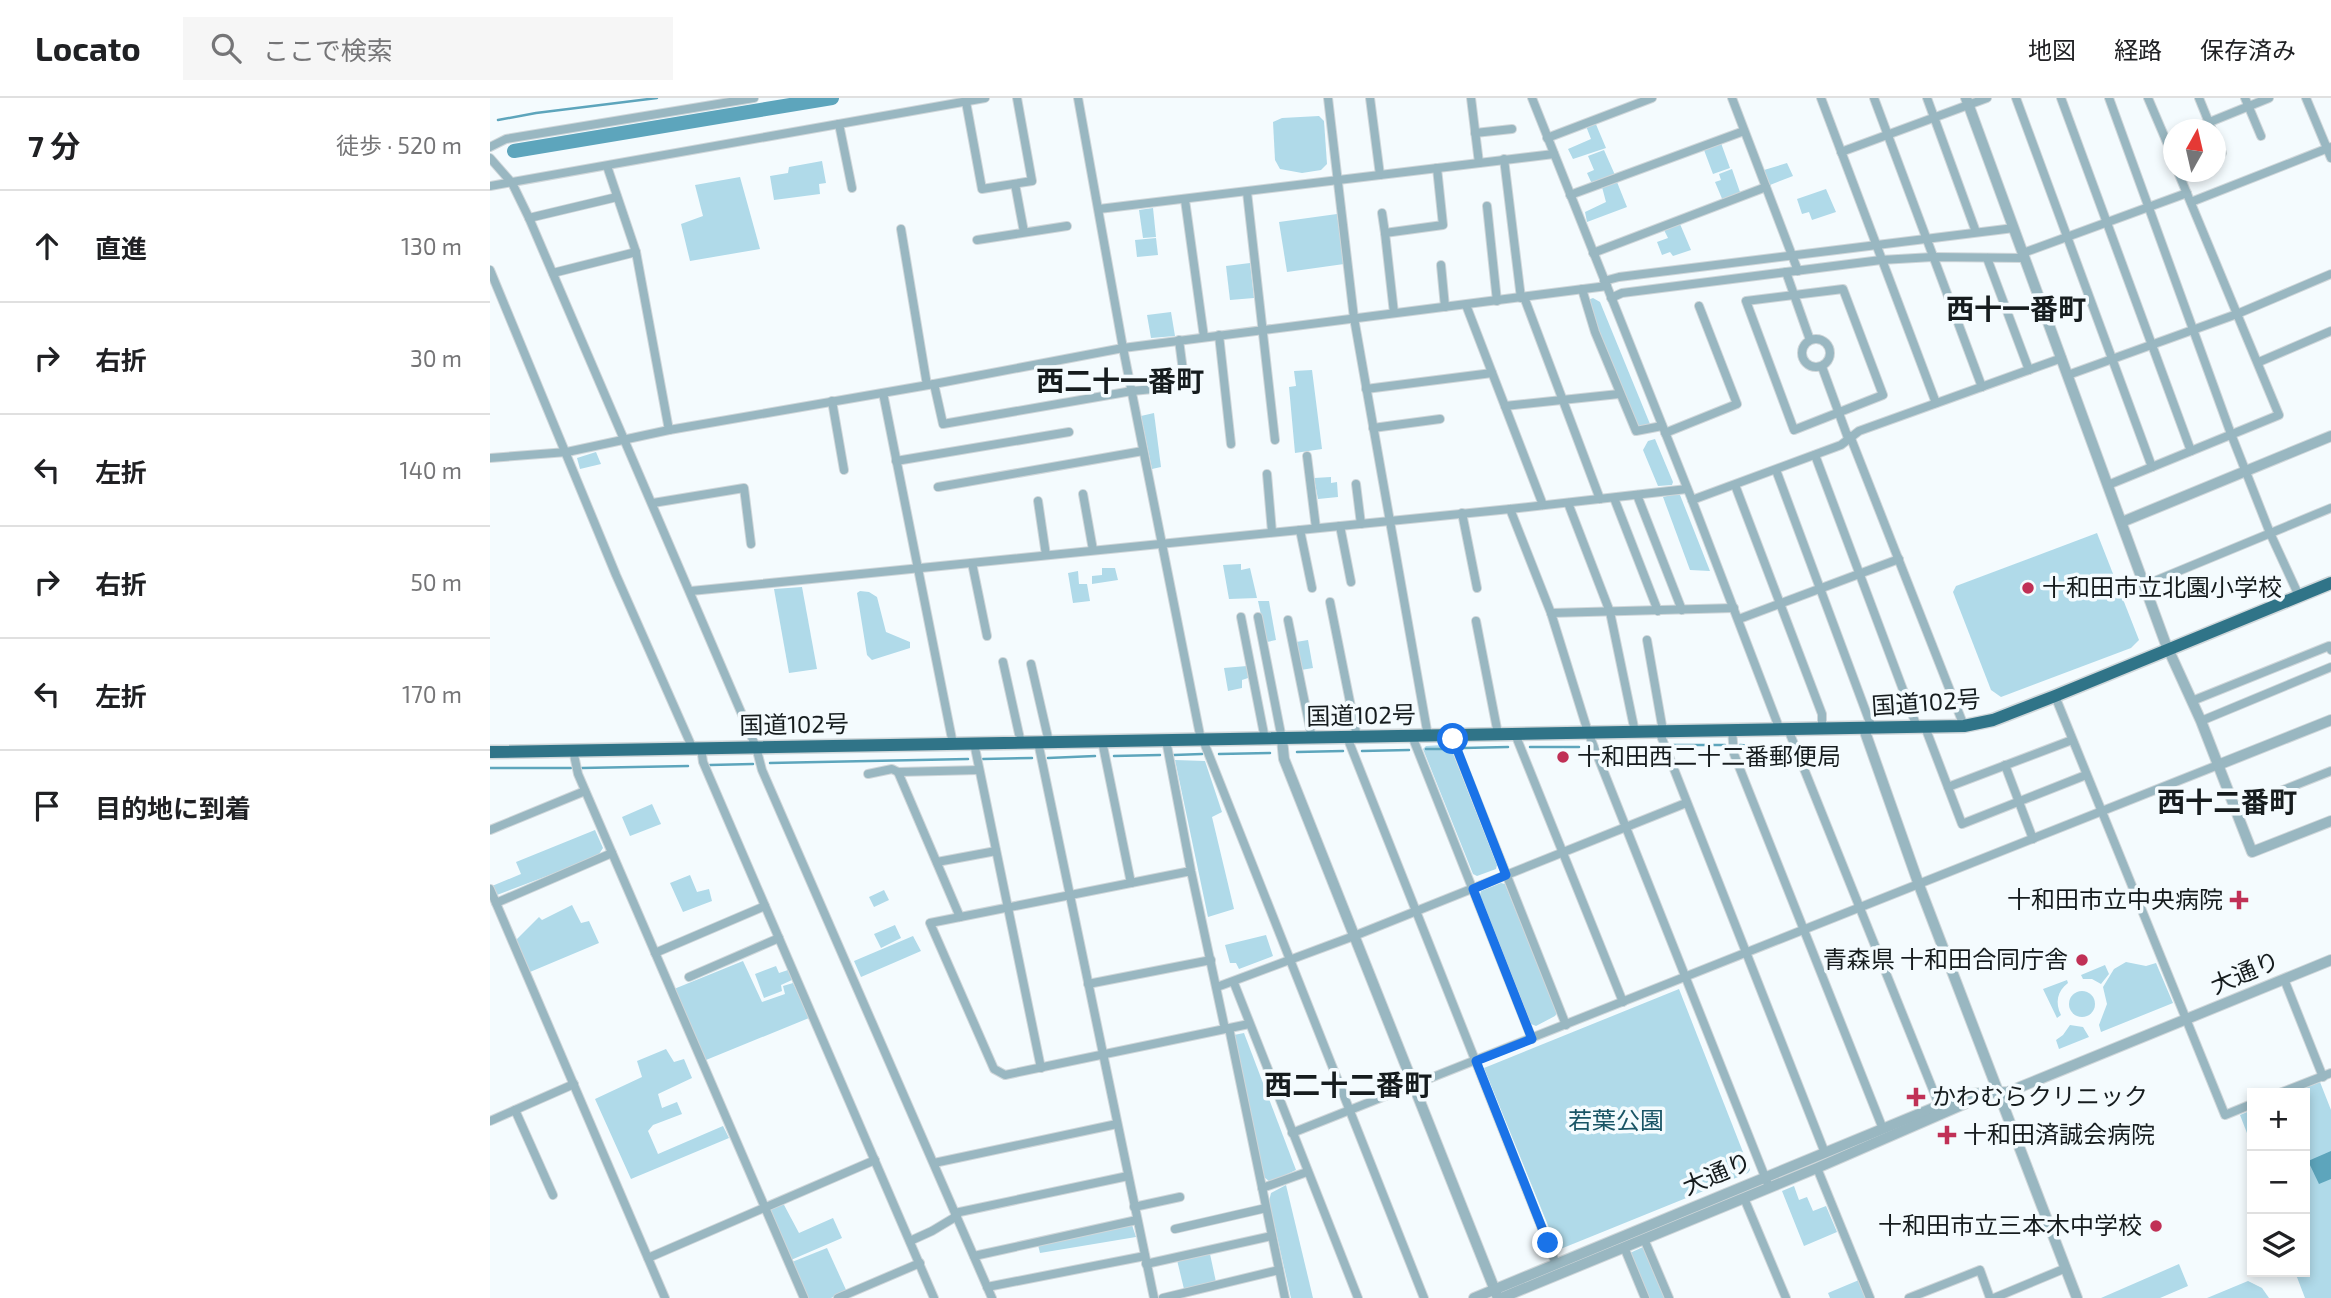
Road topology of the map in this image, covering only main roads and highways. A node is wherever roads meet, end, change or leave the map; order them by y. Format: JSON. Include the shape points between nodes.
{"nodes":[{"id":1,"x":2331,"y":583,"type":"edge"},
{"id":2,"x":490,"y":752,"type":"edge"}],
"edges":[{"from":1,"to":2,"type":"highway","name":"国道102号","via":[[2055,696],[1964,726]]}]}
